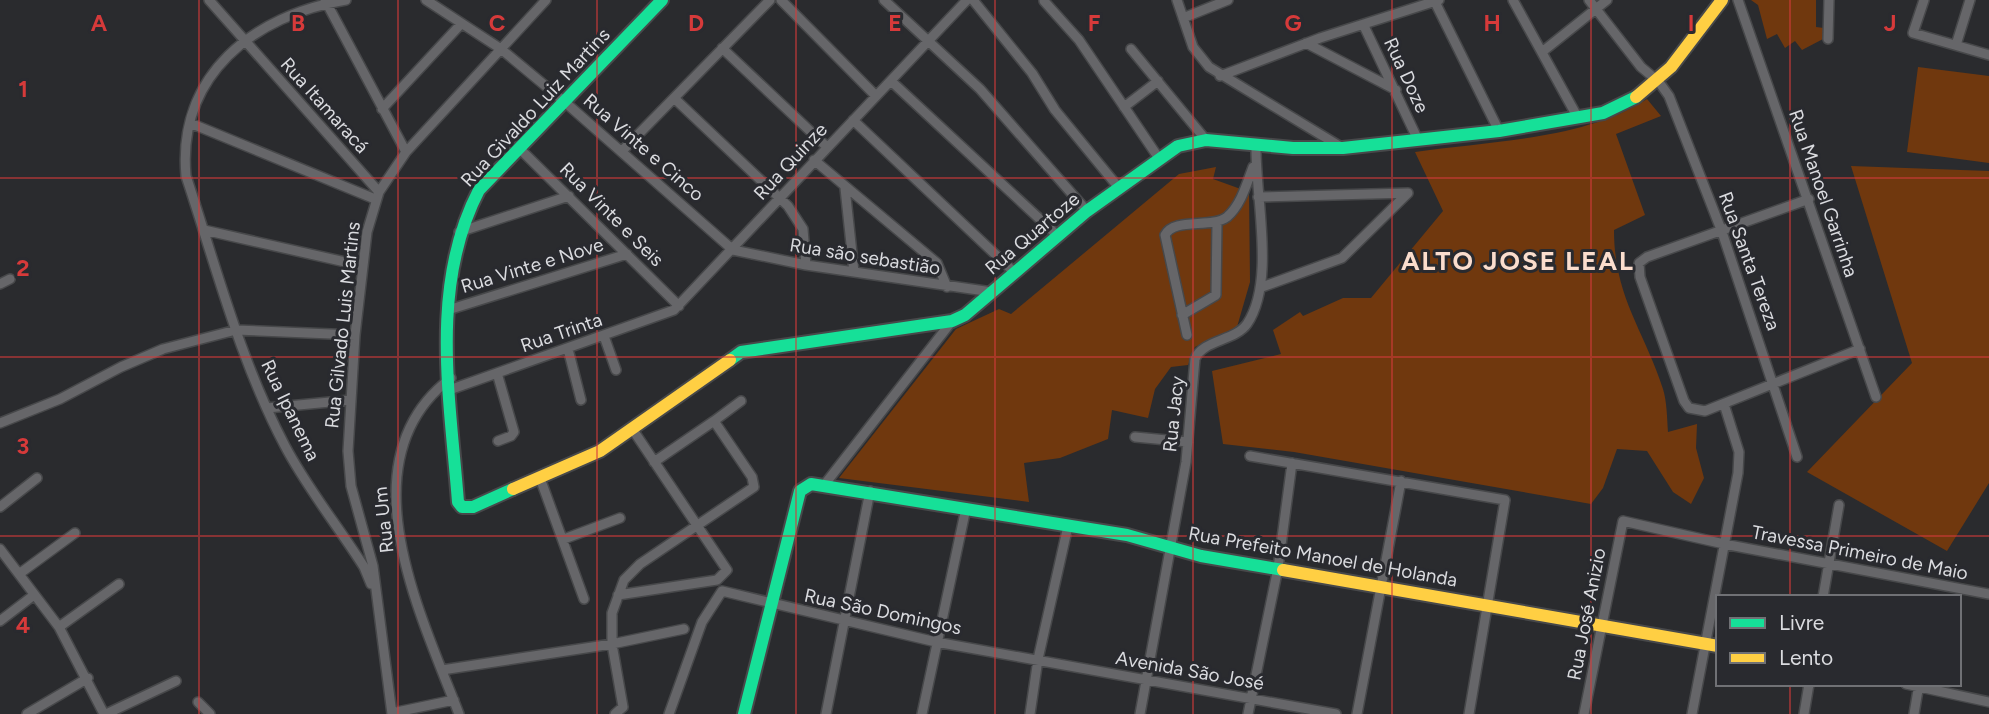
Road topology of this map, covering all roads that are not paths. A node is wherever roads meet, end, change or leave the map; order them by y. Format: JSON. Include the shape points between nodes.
{"nodes":[{"id":1,"x":209,"y":0,"type":"edge"},
{"id":2,"x":346,"y":0,"type":"edge"},
{"id":3,"x":426,"y":0,"type":"edge"},
{"id":4,"x":662,"y":0,"type":"edge"},
{"id":5,"x":770,"y":0,"type":"edge"},
{"id":6,"x":781,"y":0,"type":"edge"},
{"id":7,"x":884,"y":0,"type":"edge"},
{"id":8,"x":967,"y":0,"type":"edge"},
{"id":9,"x":973,"y":0,"type":"edge"},
{"id":10,"x":1177,"y":0,"type":"edge"},
{"id":11,"x":1228,"y":0,"type":"edge"},
{"id":12,"x":1513,"y":0,"type":"edge"},
{"id":13,"x":1589,"y":0,"type":"edge"},
{"id":14,"x":1607,"y":0,"type":"edge"},
{"id":15,"x":1722,"y":0,"type":"edge"},
{"id":16,"x":1738,"y":0,"type":"edge"},
{"id":17,"x":1829,"y":0,"type":"edge"},
{"id":18,"x":1924,"y":0,"type":"edge"},
{"id":19,"x":1970,"y":0,"type":"edge"},
{"id":20,"x":543,"y":1,"type":"edge"},
{"id":21,"x":1044,"y":1,"type":"edge"},
{"id":22,"x":1437,"y":1,"type":"edge"},
{"id":23,"x":325,"y":2,"type":"edge"},
{"id":24,"x":1595,"y":10,"type":"junction"},
{"id":25,"x":1183,"y":18,"type":"junction"},
{"id":26,"x":461,"y":24,"type":"junction"},
{"id":27,"x":1364,"y":26,"type":"junction"},
{"id":28,"x":1828,"y":39,"type":"dead end"},
{"id":29,"x":244,"y":41,"type":"junction"},
{"id":30,"x":926,"y":41,"type":"junction"},
{"id":31,"x":1306,"y":43,"type":"junction"},
{"id":32,"x":1956,"y":45,"type":"junction"},
{"id":33,"x":722,"y":48,"type":"junction"},
{"id":34,"x":501,"y":49,"type":"junction"},
{"id":35,"x":1131,"y":49,"type":"dead end"},
{"id":36,"x":1542,"y":52,"type":"junction"},
{"id":37,"x":1989,"y":55,"type":"edge"},
{"id":38,"x":1220,"y":75,"type":"junction"},
{"id":39,"x":891,"y":81,"type":"junction"},
{"id":40,"x":1158,"y":81,"type":"junction"},
{"id":41,"x":1659,"y":82,"type":"junction"},
{"id":42,"x":1396,"y":90,"type":"junction"},
{"id":43,"x":876,"y":96,"type":"junction"},
{"id":44,"x":674,"y":98,"type":"junction"},
{"id":45,"x":566,"y":103,"type":"junction"},
{"id":46,"x":1124,"y":107,"type":"junction"},
{"id":47,"x":382,"y":109,"type":"junction"},
{"id":48,"x":1578,"y":118,"type":"junction"},
{"id":49,"x":853,"y":120,"type":"junction"},
{"id":50,"x":190,"y":123,"type":"junction"},
{"id":51,"x":1499,"y":131,"type":"junction"},
{"id":52,"x":1206,"y":140,"type":"junction"},
{"id":53,"x":1418,"y":140,"type":"junction"},
{"id":54,"x":1256,"y":145,"type":"junction"},
{"id":55,"x":827,"y":147,"type":"junction"},
{"id":56,"x":520,"y":148,"type":"junction"},
{"id":57,"x":1343,"y":148,"type":"junction"},
{"id":58,"x":624,"y":150,"type":"junction"},
{"id":59,"x":406,"y":152,"type":"junction"},
{"id":60,"x":1158,"y":157,"type":"junction"},
{"id":61,"x":814,"y":160,"type":"junction"},
{"id":62,"x":1255,"y":162,"type":"junction"},
{"id":63,"x":845,"y":188,"type":"junction"},
{"id":64,"x":1119,"y":188,"type":"junction"},
{"id":65,"x":377,"y":195,"type":"junction"},
{"id":66,"x":569,"y":195,"type":"junction"},
{"id":67,"x":778,"y":197,"type":"junction"},
{"id":68,"x":1258,"y":197,"type":"junction"},
{"id":69,"x":1808,"y":199,"type":"junction"},
{"id":70,"x":1087,"y":211,"type":"junction"},
{"id":71,"x":1217,"y":223,"type":"junction"},
{"id":72,"x":204,"y":230,"type":"junction"},
{"id":73,"x":459,"y":232,"type":"junction"},
{"id":74,"x":1722,"y":232,"type":"junction"},
{"id":75,"x":1058,"y":236,"type":"junction"},
{"id":76,"x":733,"y":250,"type":"junction"},
{"id":77,"x":626,"y":254,"type":"junction"},
{"id":78,"x":363,"y":265,"type":"junction"},
{"id":79,"x":806,"y":265,"type":"junction"},
{"id":80,"x":854,"y":272,"type":"junction"},
{"id":81,"x":1014,"y":272,"type":"junction"},
{"id":82,"x":10,"y":279,"type":"dead end"},
{"id":83,"x":0,"y":284,"type":"edge"},
{"id":84,"x":947,"y":287,"type":"junction"},
{"id":85,"x":1262,"y":288,"type":"junction"},
{"id":86,"x":992,"y":292,"type":"junction"},
{"id":87,"x":679,"y":306,"type":"junction"},
{"id":88,"x":448,"y":310,"type":"junction"},
{"id":89,"x":1182,"y":315,"type":"junction"},
{"id":90,"x":952,"y":321,"type":"junction"},
{"id":91,"x":236,"y":330,"type":"junction"},
{"id":92,"x":1187,"y":334,"type":"dead end"},
{"id":93,"x":355,"y":335,"type":"junction"},
{"id":94,"x":604,"y":336,"type":"junction"},
{"id":95,"x":568,"y":349,"type":"junction"},
{"id":96,"x":1860,"y":349,"type":"junction"},
{"id":97,"x":615,"y":370,"type":"dead end"},
{"id":98,"x":497,"y":373,"type":"junction"},
{"id":99,"x":1774,"y":381,"type":"junction"},
{"id":100,"x":451,"y":383,"type":"junction"},
{"id":101,"x":1876,"y":397,"type":"dead end"},
{"id":102,"x":351,"y":400,"type":"junction"},
{"id":103,"x":581,"y":400,"type":"dead end"},
{"id":104,"x":741,"y":401,"type":"dead end"},
{"id":105,"x":1724,"y":404,"type":"junction"},
{"id":106,"x":267,"y":408,"type":"junction"},
{"id":107,"x":714,"y":421,"type":"junction"},
{"id":108,"x":0,"y":423,"type":"edge"},
{"id":109,"x":633,"y":430,"type":"junction"},
{"id":110,"x":1135,"y":437,"type":"dead end"},
{"id":111,"x":498,"y":441,"type":"dead end"},
{"id":112,"x":1188,"y":442,"type":"junction"},
{"id":113,"x":1250,"y":456,"type":"dead end"},
{"id":114,"x":1797,"y":457,"type":"dead end"},
{"id":115,"x":654,"y":461,"type":"junction"},
{"id":116,"x":1292,"y":463,"type":"junction"},
{"id":117,"x":37,"y":478,"type":"dead end"},
{"id":118,"x":540,"y":478,"type":"junction"},
{"id":119,"x":1401,"y":481,"type":"junction"},
{"id":120,"x":825,"y":484,"type":"junction"},
{"id":121,"x":870,"y":491,"type":"junction"},
{"id":122,"x":458,"y":502,"type":"joint"},
{"id":123,"x":1839,"y":505,"type":"dead end"},
{"id":124,"x":0,"y":507,"type":"edge"},
{"id":125,"x":966,"y":508,"type":"junction"},
{"id":126,"x":620,"y":518,"type":"dead end"},
{"id":127,"x":1623,"y":521,"type":"joint"},
{"id":128,"x":697,"y":524,"type":"junction"},
{"id":129,"x":1068,"y":526,"type":"junction"},
{"id":130,"x":75,"y":533,"type":"dead end"},
{"id":131,"x":564,"y":539,"type":"junction"},
{"id":132,"x":1724,"y":544,"type":"junction"},
{"id":133,"x":1171,"y":547,"type":"junction"},
{"id":134,"x":0,"y":549,"type":"edge"},
{"id":135,"x":1828,"y":564,"type":"junction"},
{"id":136,"x":1278,"y":568,"type":"junction"},
{"id":137,"x":19,"y":575,"type":"junction"},
{"id":138,"x":119,"y":584,"type":"dead end"},
{"id":139,"x":1937,"y":584,"type":"junction"},
{"id":140,"x":1381,"y":587,"type":"junction"},
{"id":141,"x":374,"y":592,"type":"junction"},
{"id":142,"x":1989,"y":594,"type":"edge"},
{"id":143,"x":34,"y":595,"type":"junction"},
{"id":144,"x":618,"y":595,"type":"junction"},
{"id":145,"x":1823,"y":595,"type":"edge"},
{"id":146,"x":1934,"y":595,"type":"edge"},
{"id":147,"x":584,"y":599,"type":"dead end"},
{"id":148,"x":770,"y":603,"type":"junction"},
{"id":149,"x":1485,"y":606,"type":"junction"},
{"id":150,"x":0,"y":621,"type":"edge"},
{"id":151,"x":845,"y":622,"type":"junction"},
{"id":152,"x":1600,"y":626,"type":"junction"},
{"id":153,"x":59,"y":627,"type":"junction"},
{"id":154,"x":684,"y":629,"type":"dead end"},
{"id":155,"x":936,"y":642,"type":"junction"},
{"id":156,"x":612,"y":644,"type":"junction"},
{"id":157,"x":1704,"y":644,"type":"junction"},
{"id":158,"x":1716,"y":646,"type":"edge"},
{"id":159,"x":1038,"y":659,"type":"junction"},
{"id":160,"x":442,"y":670,"type":"junction"},
{"id":161,"x":88,"y":678,"type":"junction"},
{"id":162,"x":1147,"y":680,"type":"junction"},
{"id":163,"x":176,"y":681,"type":"dead end"},
{"id":164,"x":1809,"y":686,"type":"edge"},
{"id":165,"x":1919,"y":686,"type":"edge"},
{"id":166,"x":1923,"y":686,"type":"edge"},
{"id":167,"x":1251,"y":698,"type":"junction"},
{"id":168,"x":454,"y":700,"type":"junction"},
{"id":169,"x":198,"y":702,"type":"dead end"},
{"id":170,"x":1989,"y":702,"type":"edge"},
{"id":171,"x":392,"y":713,"type":"edge"},
{"id":172,"x":27,"y":714,"type":"edge"},
{"id":173,"x":105,"y":714,"type":"edge"},
{"id":174,"x":210,"y":714,"type":"edge"},
{"id":175,"x":459,"y":714,"type":"edge"},
{"id":176,"x":615,"y":714,"type":"edge"},
{"id":177,"x":669,"y":714,"type":"edge"},
{"id":178,"x":744,"y":714,"type":"edge"},
{"id":179,"x":826,"y":714,"type":"edge"},
{"id":180,"x":922,"y":714,"type":"edge"},
{"id":181,"x":1030,"y":714,"type":"edge"},
{"id":182,"x":1140,"y":714,"type":"edge"},
{"id":183,"x":1248,"y":714,"type":"edge"},
{"id":184,"x":1336,"y":714,"type":"edge"},
{"id":185,"x":1357,"y":714,"type":"edge"},
{"id":186,"x":1469,"y":714,"type":"edge"},
{"id":187,"x":1584,"y":714,"type":"edge"},
{"id":188,"x":1692,"y":714,"type":"edge"},
{"id":189,"x":1804,"y":714,"type":"edge"},
{"id":190,"x":1914,"y":714,"type":"edge"}],
"edges":[{"from":1,"to":29,"type":"street","name":"Rua Itamaracá"},
{"from":2,"to":23,"type":"street","name":"Rua Ipanema"},
{"from":3,"to":26,"type":"street","name":"Rua Vinte e Cinco"},
{"from":4,"to":45,"type":"street","name":"Rua Givaldo Luiz Martins"},
{"from":5,"to":33,"type":"street"},
{"from":6,"to":43,"type":"street"},
{"from":7,"to":30,"type":"street"},
{"from":8,"to":30,"type":"street"},
{"from":9,"to":64,"type":"street"},
{"from":10,"to":25,"type":"street"},
{"from":11,"to":25,"type":"street"},
{"from":12,"to":36,"type":"street"},
{"from":13,"to":24,"type":"street","name":"Rua Santa Tereza"},
{"from":14,"to":24,"type":"street"},
{"from":15,"to":41,"type":"street"},
{"from":16,"to":69,"type":"street","name":"Rua Manoel Garrinha"},
{"from":17,"to":28,"type":"street"},
{"from":18,"to":32,"type":"street","via":[[1913,33]]},
{"from":19,"to":32,"type":"street"},
{"from":20,"to":34,"type":"street","name":"Rua Gilvado Luis Martins"},
{"from":21,"to":46,"type":"street","via":[[1079,40]]},
{"from":22,"to":27,"type":"street"},
{"from":22,"to":51,"type":"street"},
{"from":23,"to":29,"type":"street","name":"Rua Ipanema","via":[[276,19]]},
{"from":23,"to":47,"type":"street"},
{"from":24,"to":36,"type":"street"},
{"from":24,"to":41,"type":"street","name":"Rua Santa Tereza"},
{"from":25,"to":38,"type":"street","via":[[1201,59]]},
{"from":26,"to":34,"type":"street","name":"Rua Vinte e Cinco"},
{"from":26,"to":47,"type":"street"},
{"from":27,"to":31,"type":"street"},
{"from":27,"to":42,"type":"street","name":"Rua Doze"},
{"from":29,"to":50,"type":"street","name":"Rua Ipanema","via":[[202,91]]},
{"from":29,"to":65,"type":"street","name":"Rua Itamaracá"},
{"from":30,"to":39,"type":"street","name":"Rua Quinze"},
{"from":30,"to":70,"type":"street","via":[[980,89]]},
{"from":31,"to":38,"type":"street"},
{"from":31,"to":42,"type":"street"},
{"from":32,"to":37,"type":"street"},
{"from":33,"to":44,"type":"street"},
{"from":33,"to":55,"type":"street"},
{"from":34,"to":45,"type":"street","name":"Rua Vinte e Cinco"},
{"from":34,"to":59,"type":"street","name":"Rua Gilvado Luis Martins"},
{"from":35,"to":40,"type":"street"},
{"from":36,"to":48,"type":"street"},
{"from":38,"to":57,"type":"street"},
{"from":39,"to":43,"type":"street","name":"Rua Quinze"},
{"from":39,"to":75,"type":"street"},
{"from":40,"to":46,"type":"street"},
{"from":40,"to":52,"type":"street"},
{"from":41,"to":48,"type":"street","name":"Rua Quartoze","via":[[1618,108]]},
{"from":41,"to":74,"type":"street","name":"Rua Santa Tereza","via":[[1674,107]]},
{"from":42,"to":53,"type":"street","name":"Rua Doze"},
{"from":43,"to":49,"type":"street","name":"Rua Quinze"},
{"from":44,"to":58,"type":"street"},
{"from":44,"to":67,"type":"street"},
{"from":45,"to":56,"type":"street","name":"Rua Givaldo Luiz Martins"},
{"from":45,"to":58,"type":"street","name":"Rua Vinte e Cinco"},
{"from":46,"to":60,"type":"street"},
{"from":47,"to":59,"type":"street"},
{"from":48,"to":51,"type":"street","name":"Rua Quartoze"},
{"from":49,"to":55,"type":"street","name":"Rua Quinze"},
{"from":49,"to":81,"type":"street"},
{"from":50,"to":65,"type":"street"},
{"from":50,"to":72,"type":"street","name":"Rua Ipanema","via":[[184,150],[186,176]]},
{"from":51,"to":53,"type":"street","name":"Rua Quartoze"},
{"from":52,"to":54,"type":"street","name":"Rua Quartoze"},
{"from":52,"to":60,"type":"street","name":"Rua Quartoze","via":[[1178,146]]},
{"from":53,"to":57,"type":"street","name":"Rua Quartoze"},
{"from":54,"to":57,"type":"street","name":"Rua Quartoze"},
{"from":54,"to":62,"type":"street","name":"Rua Jacy"},
{"from":55,"to":61,"type":"street","name":"Rua Quinze"},
{"from":56,"to":66,"type":"street","name":"Rua Vinte e Seis"},
{"from":56,"to":73,"type":"street","name":"Rua Givaldo Luiz Martins","via":[[479,190],[466,209]]},
{"from":58,"to":76,"type":"street","name":"Rua Vinte e Cinco"},
{"from":59,"to":65,"type":"street","name":"Rua Gilvado Luis Martins"},
{"from":60,"to":64,"type":"street","name":"Rua Quartoze"},
{"from":61,"to":63,"type":"street"},
{"from":61,"to":67,"type":"street","name":"Rua Quinze"},
{"from":62,"to":68,"type":"street","name":"Rua Jacy"},
{"from":62,"to":71,"type":"street","via":[[1237,204]]},
{"from":63,"to":80,"type":"street"},
{"from":63,"to":84,"type":"street","via":[[937,263]]},
{"from":64,"to":70,"type":"street","name":"Rua Quartoze"},
{"from":65,"to":78,"type":"street","name":"Rua Gilvado Luis Martins"},
{"from":66,"to":73,"type":"street"},
{"from":66,"to":77,"type":"street","name":"Rua Vinte e Seis"},
{"from":67,"to":76,"type":"street","name":"Rua Quinze"},
{"from":67,"to":79,"type":"street","via":[[803,229]]},
{"from":68,"to":85,"type":"street","name":"Rua Jacy"},
{"from":68,"to":85,"type":"street","via":[[1408,193],[1342,258]]},
{"from":69,"to":74,"type":"street"},
{"from":69,"to":96,"type":"street","name":"Rua Manoel Garrinha"},
{"from":70,"to":75,"type":"street","name":"Rua Quartoze"},
{"from":71,"to":89,"type":"street","via":[[1216,295]]},
{"from":71,"to":89,"type":"street","via":[[1176,227],[1165,235]]},
{"from":72,"to":78,"type":"street"},
{"from":72,"to":91,"type":"street","name":"Rua Ipanema"},
{"from":73,"to":88,"type":"street","name":"Rua Givaldo Luiz Martins"},
{"from":74,"to":99,"type":"street","name":"Rua Santa Tereza"},
{"from":74,"to":105,"type":"street","via":[[1639,263],[1684,401],[1696,410]]},
{"from":75,"to":81,"type":"street","name":"Rua Quartoze"},
{"from":76,"to":79,"type":"street","name":"Rua são sebastião"},
{"from":76,"to":87,"type":"street","name":"Rua Quinze"},
{"from":77,"to":87,"type":"street","name":"Rua Vinte e Seis"},
{"from":77,"to":88,"type":"street","name":"Rua Vinte e Nove"},
{"from":78,"to":93,"type":"street","name":"Rua Gilvado Luis Martins"},
{"from":79,"to":80,"type":"street","name":"Rua são sebastião"},
{"from":80,"to":84,"type":"street","name":"Rua são sebastião"},
{"from":81,"to":86,"type":"street","name":"Rua Quartoze"},
{"from":82,"to":83,"type":"street"},
{"from":84,"to":86,"type":"street","name":"Rua são sebastião"},
{"from":85,"to":112,"type":"street","name":"Rua Jacy","via":[[1245,327],[1197,354]]},
{"from":86,"to":90,"type":"street","name":"Rua Quartoze"},
{"from":87,"to":94,"type":"street","name":"Rua Trinta"},
{"from":88,"to":100,"type":"street","name":"Rua Givaldo Luiz Martins"},
{"from":89,"to":92,"type":"street"},
{"from":90,"to":109,"type":"street","name":"Rua Quartoze","via":[[741,352]]},
{"from":90,"to":120,"type":"street"},
{"from":91,"to":93,"type":"street"},
{"from":91,"to":106,"type":"street","name":"Rua Ipanema"},
{"from":91,"to":108,"type":"street","via":[[163,349],[60,400]]},
{"from":93,"to":102,"type":"street","name":"Rua Gilvado Luis Martins"},
{"from":94,"to":95,"type":"street","name":"Rua Trinta"},
{"from":94,"to":97,"type":"street"},
{"from":95,"to":98,"type":"street","name":"Rua Trinta"},
{"from":95,"to":103,"type":"street"},
{"from":96,"to":99,"type":"street"},
{"from":96,"to":101,"type":"street","name":"Rua Manoel Garrinha"},
{"from":98,"to":100,"type":"street","name":"Rua Trinta"},
{"from":98,"to":111,"type":"street","via":[[514,432]]},
{"from":99,"to":105,"type":"street"},
{"from":99,"to":114,"type":"street","name":"Rua Santa Tereza"},
{"from":100,"to":122,"type":"street","name":"Rua Givaldo Luiz Martins"},
{"from":100,"to":160,"type":"street","name":"Rua Um","via":[[433,391],[418,414],[404,443],[395,479],[408,580]]},
{"from":102,"to":106,"type":"street"},
{"from":102,"to":141,"type":"street","name":"Rua Gilvado Luis Martins","via":[[351,486],[372,559]]},
{"from":104,"to":107,"type":"street"},
{"from":105,"to":132,"type":"street","via":[[1740,452]]},
{"from":106,"to":141,"type":"street","name":"Rua Ipanema","via":[[285,447],[364,566]]},
{"from":107,"to":115,"type":"street"},
{"from":107,"to":128,"type":"street","via":[[754,487]]},
{"from":109,"to":115,"type":"street"},
{"from":109,"to":118,"type":"street","name":"Rua Quartoze","via":[[600,451]]},
{"from":110,"to":112,"type":"street"},
{"from":112,"to":133,"type":"street","name":"Rua Jacy"},
{"from":113,"to":116,"type":"street"},
{"from":115,"to":128,"type":"street"},
{"from":116,"to":119,"type":"street"},
{"from":116,"to":136,"type":"street"},
{"from":117,"to":124,"type":"street"},
{"from":118,"to":122,"type":"street","name":"Rua Quartoze","via":[[473,507]]},
{"from":118,"to":131,"type":"street"},
{"from":119,"to":140,"type":"street"},
{"from":119,"to":149,"type":"street","via":[[1505,499]]},
{"from":120,"to":121,"type":"street","name":"Rua Prefeito Manoel de Holanda"},
{"from":120,"to":148,"type":"street","name":"Rua Prefeito Manoel de Holanda","via":[[811,484],[800,491]]},
{"from":121,"to":125,"type":"street","name":"Rua Prefeito Manoel de Holanda"},
{"from":121,"to":151,"type":"street"},
{"from":123,"to":135,"type":"street"},
{"from":125,"to":129,"type":"street","name":"Rua Prefeito Manoel de Holanda"},
{"from":125,"to":155,"type":"street"},
{"from":126,"to":131,"type":"street"},
{"from":127,"to":132,"type":"street","name":"Travessa Primeiro de Maio"},
{"from":127,"to":152,"type":"street","name":"Rua José Anizio"},
{"from":128,"to":144,"type":"street","via":[[629,572]]},
{"from":128,"to":144,"type":"street","via":[[727,570],[722,578]]},
{"from":129,"to":133,"type":"street","name":"Rua Prefeito Manoel de Holanda"},
{"from":129,"to":159,"type":"street"},
{"from":130,"to":137,"type":"street"},
{"from":131,"to":147,"type":"street"},
{"from":132,"to":135,"type":"street","name":"Travessa Primeiro de Maio"},
{"from":132,"to":157,"type":"street"},
{"from":133,"to":136,"type":"street","name":"Rua Prefeito Manoel de Holanda"},
{"from":133,"to":162,"type":"street","name":"Rua Jacy"},
{"from":134,"to":137,"type":"street"},
{"from":135,"to":139,"type":"street","name":"Travessa Primeiro de Maio"},
{"from":135,"to":145,"type":"street"},
{"from":136,"to":140,"type":"street","name":"Rua Prefeito Manoel de Holanda"},
{"from":136,"to":167,"type":"street"},
{"from":137,"to":143,"type":"street"},
{"from":138,"to":153,"type":"street"},
{"from":139,"to":142,"type":"street","name":"Travessa Primeiro de Maio"},
{"from":139,"to":146,"type":"street"},
{"from":140,"to":149,"type":"street","name":"Rua Prefeito Manoel de Holanda"},
{"from":140,"to":185,"type":"street"},
{"from":141,"to":171,"type":"street","name":"Rua Gilvado Luis Martins"},
{"from":143,"to":150,"type":"street"},
{"from":143,"to":153,"type":"street"},
{"from":144,"to":156,"type":"street","via":[[612,613]]},
{"from":148,"to":151,"type":"street","name":"Rua São Domingos"},
{"from":148,"to":177,"type":"street","name":"Rua São Domingos","via":[[722,591],[702,622]]},
{"from":148,"to":178,"type":"street"},
{"from":149,"to":152,"type":"street","name":"Rua Prefeito Manoel de Holanda"},
{"from":149,"to":186,"type":"street"},
{"from":151,"to":155,"type":"street","name":"Rua São Domingos"},
{"from":151,"to":179,"type":"street"},
{"from":152,"to":157,"type":"street","name":"Rua Prefeito Manoel de Holanda"},
{"from":152,"to":187,"type":"street","name":"Rua José Anizio"},
{"from":153,"to":161,"type":"street"},
{"from":154,"to":156,"type":"street"},
{"from":155,"to":159,"type":"street","name":"Rua São Domingos"},
{"from":155,"to":180,"type":"street"},
{"from":156,"to":160,"type":"street"},
{"from":156,"to":176,"type":"street","via":[[623,707]]},
{"from":157,"to":158,"type":"street","name":"Rua Prefeito Manoel de Holanda"},
{"from":157,"to":188,"type":"street"},
{"from":159,"to":162,"type":"street","name":"Avenida São José"},
{"from":159,"to":181,"type":"street"},
{"from":160,"to":168,"type":"street","name":"Rua Um"},
{"from":161,"to":172,"type":"street"},
{"from":161,"to":173,"type":"street"},
{"from":162,"to":167,"type":"street","name":"Avenida São José"},
{"from":162,"to":182,"type":"street","name":"Rua Jacy"},
{"from":163,"to":173,"type":"street"},
{"from":164,"to":189,"type":"street"},
{"from":165,"to":190,"type":"street"},
{"from":166,"to":170,"type":"street"},
{"from":167,"to":183,"type":"street"},
{"from":167,"to":184,"type":"street","name":"Avenida São José"},
{"from":168,"to":171,"type":"street"},
{"from":168,"to":175,"type":"street"},
{"from":169,"to":174,"type":"street"}]}
